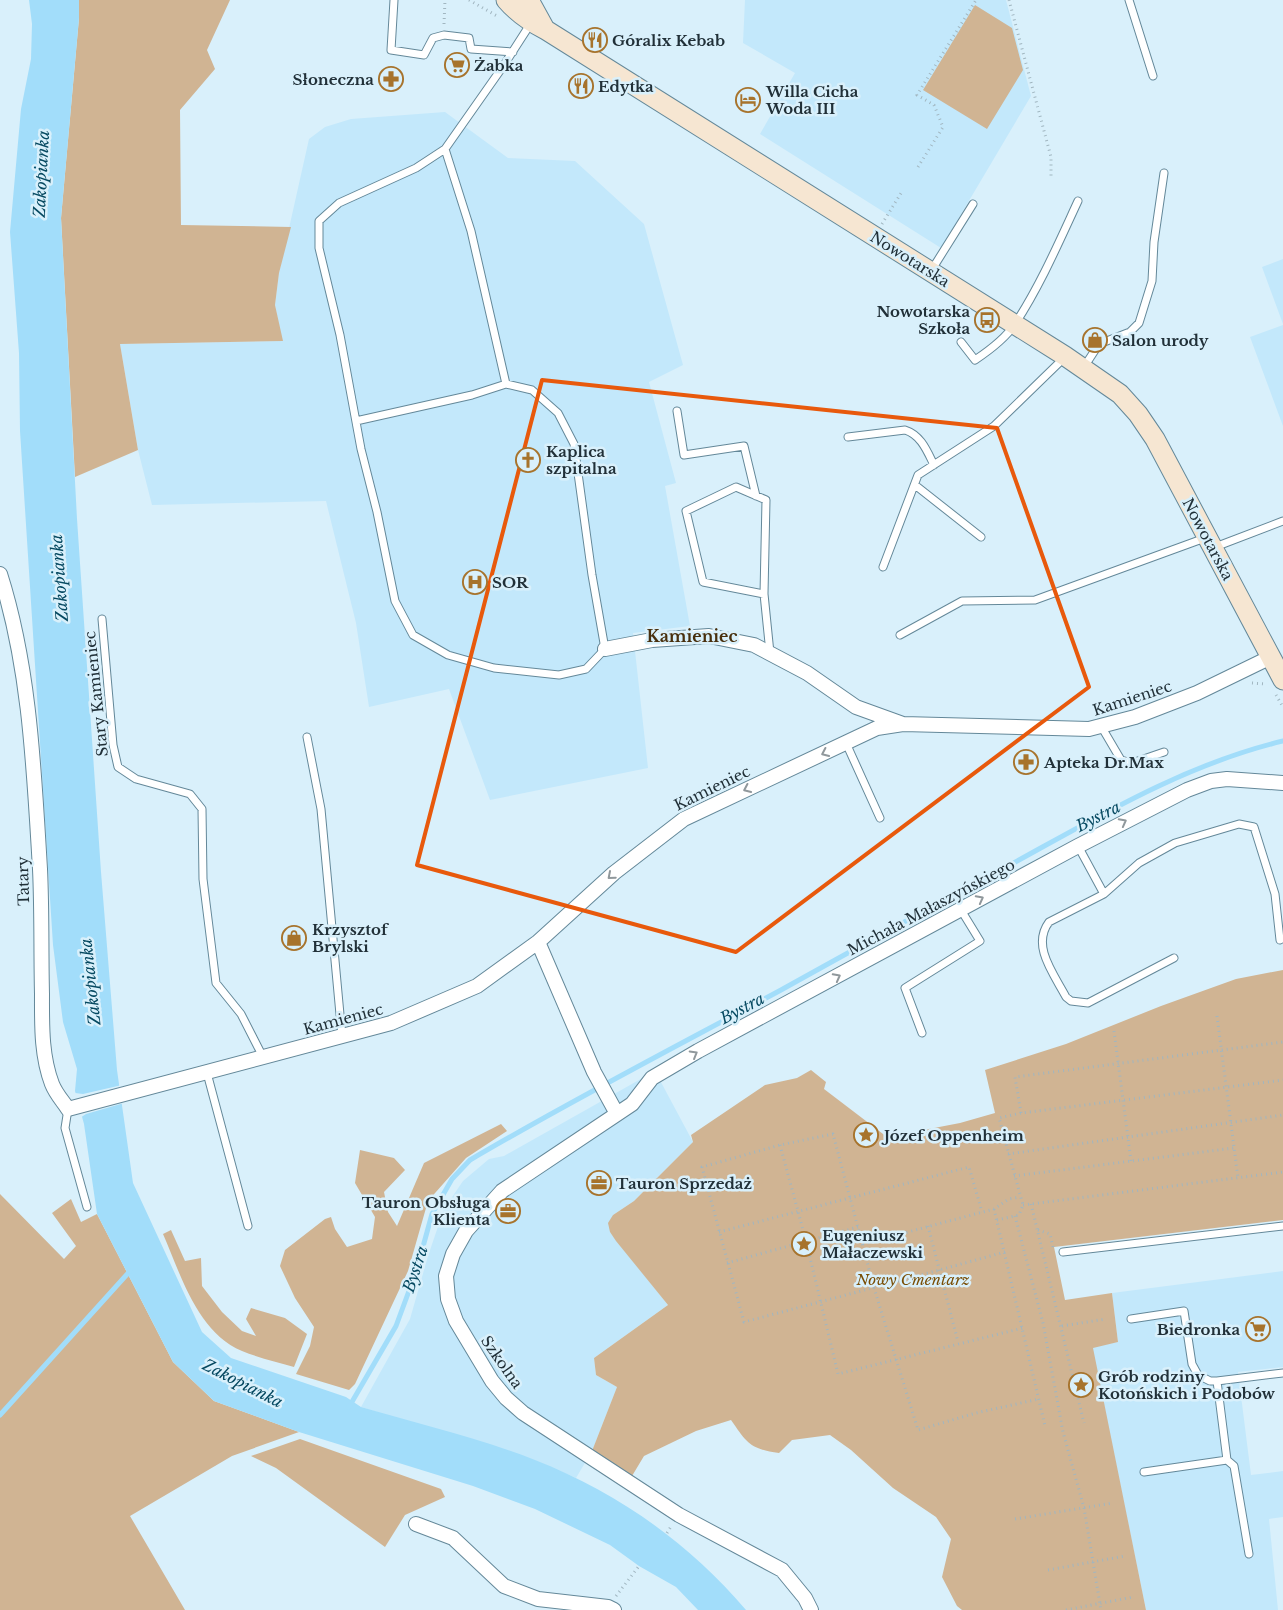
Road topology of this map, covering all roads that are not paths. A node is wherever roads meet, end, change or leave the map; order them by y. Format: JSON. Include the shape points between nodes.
{"nodes":[{"id":1,"x":394,"y":0,"type":"edge"},
{"id":2,"x":506,"y":0,"type":"edge"},
{"id":3,"x":529,"y":0,"type":"edge"},
{"id":4,"x":1129,"y":0,"type":"edge"},
{"id":5,"x":538,"y":27,"type":"junction"},
{"id":6,"x":513,"y":52,"type":"junction"},
{"id":7,"x":1153,"y":76,"type":"dead end"},
{"id":8,"x":445,"y":149,"type":"junction"},
{"id":9,"x":1164,"y":173,"type":"dead end"},
{"id":10,"x":1078,"y":201,"type":"dead end"},
{"id":11,"x":972,"y":204,"type":"dead end"},
{"id":12,"x":930,"y":272,"type":"junction"},
{"id":13,"x":1014,"y":325,"type":"junction"},
{"id":14,"x":961,"y":342,"type":"dead end"},
{"id":15,"x":1065,"y":356,"type":"junction"},
{"id":16,"x":1083,"y":368,"type":"junction"},
{"id":17,"x":506,"y":384,"type":"junction"},
{"id":18,"x":677,"y":411,"type":"dead end"},
{"id":19,"x":356,"y":421,"type":"junction"},
{"id":20,"x":848,"y":437,"type":"dead end"},
{"id":21,"x":934,"y":465,"type":"junction"},
{"id":22,"x":915,"y":485,"type":"junction"},
{"id":23,"x":756,"y":496,"type":"junction"},
{"id":24,"x":1283,"y":521,"type":"edge"},
{"id":25,"x":981,"y":537,"type":"dead end"},
{"id":26,"x":1209,"y":543,"type":"junction"},
{"id":27,"x":883,"y":567,"type":"dead end"},
{"id":28,"x":0,"y":574,"type":"edge"},
{"id":29,"x":764,"y":594,"type":"junction"},
{"id":30,"x":102,"y":619,"type":"dead end"},
{"id":31,"x":900,"y":635,"type":"dead end"},
{"id":32,"x":605,"y":649,"type":"junction"},
{"id":33,"x":770,"y":654,"type":"junction"},
{"id":34,"x":1271,"y":657,"type":"junction"},
{"id":35,"x":1276,"y":687,"type":"edge"},
{"id":36,"x":903,"y":724,"type":"junction"},
{"id":37,"x":1101,"y":726,"type":"junction"},
{"id":38,"x":307,"y":737,"type":"dead end"},
{"id":39,"x":846,"y":743,"type":"junction"},
{"id":40,"x":1164,"y":752,"type":"dead end"},
{"id":41,"x":1283,"y":783,"type":"edge"},
{"id":42,"x":880,"y":818,"type":"dead end"},
{"id":43,"x":1078,"y":846,"type":"junction"},
{"id":44,"x":1104,"y":894,"type":"junction"},
{"id":45,"x":961,"y":910,"type":"junction"},
{"id":46,"x":1280,"y":940,"type":"dead end"},
{"id":47,"x":538,"y":942,"type":"junction"},
{"id":48,"x":1174,"y":958,"type":"dead end"},
{"id":49,"x":922,"y":1033,"type":"dead end"},
{"id":50,"x":342,"y":1036,"type":"junction"},
{"id":51,"x":263,"y":1057,"type":"junction"},
{"id":52,"x":207,"y":1073,"type":"junction"},
{"id":53,"x":73,"y":1108,"type":"junction"},
{"id":54,"x":617,"y":1114,"type":"junction"},
{"id":55,"x":87,"y":1207,"type":"dead end"},
{"id":56,"x":248,"y":1226,"type":"dead end"},
{"id":57,"x":1283,"y":1226,"type":"edge"},
{"id":58,"x":1063,"y":1252,"type":"road end"},
{"id":59,"x":1131,"y":1319,"type":"dead end"},
{"id":60,"x":1283,"y":1373,"type":"edge"},
{"id":61,"x":1217,"y":1381,"type":"junction"},
{"id":62,"x":1227,"y":1460,"type":"junction"},
{"id":63,"x":1144,"y":1472,"type":"dead end"},
{"id":64,"x":416,"y":1524,"type":"dead end"},
{"id":65,"x":1249,"y":1554,"type":"dead end"},
{"id":66,"x":611,"y":1609,"type":"edge"},
{"id":67,"x":811,"y":1610,"type":"edge"}],
"edges":[{"from":1,"to":6,"type":"lane","via":[[391,50],[424,55],[433,38],[444,35],[469,38],[471,49]]},
{"from":2,"to":5,"type":"main road","name":"Nowotarska","via":[[517,13]]},
{"from":3,"to":5,"type":"main road","name":"Nowotarska"},
{"from":4,"to":7,"type":"lane"},
{"from":5,"to":6,"type":"lane"},
{"from":5,"to":12,"type":"main road","name":"Nowotarska"},
{"from":6,"to":8,"type":"lane"},
{"from":8,"to":17,"type":"lane","via":[[471,231]]},
{"from":8,"to":19,"type":"lane","via":[[416,168],[339,203],[319,221],[319,248]]},
{"from":9,"to":16,"type":"lane","via":[[1152,281],[1139,323],[1130,332],[1099,344]]},
{"from":10,"to":13,"type":"lane"},
{"from":11,"to":12,"type":"lane"},
{"from":12,"to":13,"type":"main road","name":"Nowotarska"},
{"from":13,"to":14,"type":"lane","via":[[995,346],[975,360]]},
{"from":13,"to":15,"type":"main road","name":"Nowotarska"},
{"from":15,"to":16,"type":"main road","name":"Nowotarska"},
{"from":15,"to":21,"type":"lane","via":[[994,426]]},
{"from":16,"to":26,"type":"main road","name":"Nowotarska","via":[[1120,394],[1138,414]]},
{"from":17,"to":19,"type":"lane","via":[[472,395]]},
{"from":17,"to":32,"type":"lane","via":[[532,390],[558,413],[574,444]]},
{"from":18,"to":23,"type":"lane","via":[[684,455],[744,446]]},
{"from":19,"to":32,"type":"lane","via":[[395,601],[413,635],[448,656],[494,668],[559,674],[586,669]]},
{"from":20,"to":21,"type":"lane","via":[[905,430],[912,432]]},
{"from":21,"to":22,"type":"lane","via":[[918,475]]},
{"from":22,"to":25,"type":"lane"},
{"from":22,"to":27,"type":"lane"},
{"from":23,"to":29,"type":"lane","via":[[766,500]]},
{"from":23,"to":29,"type":"lane","via":[[736,488],[686,511],[703,582]]},
{"from":24,"to":26,"type":"lane"},
{"from":26,"to":31,"type":"lane","via":[[1035,600],[962,601]]},
{"from":26,"to":34,"type":"main road","name":"Nowotarska"},
{"from":28,"to":53,"type":"street","name":"Tatary","via":[[26,697],[33,771],[40,871],[43,1040],[52,1084],[59,1099]]},
{"from":29,"to":33,"type":"lane"},
{"from":30,"to":51,"type":"lane","name":"Stary Kamieniec","via":[[113,745],[118,767],[136,779],[190,794],[202,809],[203,880],[216,983],[240,1014]]},
{"from":32,"to":33,"type":"street","name":"Kamieniec","via":[[652,640],[709,636],[754,645]]},
{"from":33,"to":36,"type":"street","name":"Kamieniec","via":[[807,673],[856,707]]},
{"from":34,"to":35,"type":"main road","name":"Nowotarska"},
{"from":34,"to":37,"type":"street","name":"Kamieniec","via":[[1197,693],[1135,717]]},
{"from":36,"to":37,"type":"street","name":"Kamieniec","via":[[1088,729]]},
{"from":36,"to":39,"type":"street","name":"Kamieniec","via":[[877,728]]},
{"from":37,"to":40,"type":"lane","via":[[1121,760],[1132,762]]},
{"from":38,"to":50,"type":"lane","via":[[320,809]]},
{"from":39,"to":42,"type":"lane"},
{"from":39,"to":47,"type":"street","name":"Kamieniec","one_way":true,"via":[[684,818],[614,873]]},
{"from":43,"to":41,"type":"street","name":"Michała Małaszyńskiego","one_way":true,"via":[[1210,781],[1251,779]]},
{"from":43,"to":44,"type":"lane"},
{"from":45,"to":43,"type":"street","name":"Michała Małaszyńskiego","one_way":true},
{"from":44,"to":46,"type":"lane","via":[[1139,863],[1175,843],[1246,824],[1254,827],[1258,834],[1270,876]]},
{"from":44,"to":48,"type":"lane","via":[[1049,922],[1044,928],[1041,948],[1066,997],[1071,1001],[1088,1003]]},
{"from":45,"to":49,"type":"lane","via":[[980,941],[905,988]]},
{"from":54,"to":45,"type":"street","name":"Michała Małaszyńskiego","one_way":true,"via":[[637,1100],[652,1078]]},
{"from":47,"to":50,"type":"street","name":"Kamieniec","via":[[477,986],[391,1023]]},
{"from":47,"to":54,"type":"street","via":[[594,1072]]},
{"from":50,"to":51,"type":"street","name":"Kamieniec"},
{"from":51,"to":52,"type":"street","name":"Kamieniec"},
{"from":52,"to":53,"type":"street","name":"Kamieniec"},
{"from":52,"to":56,"type":"lane"},
{"from":53,"to":55,"type":"lane","via":[[65,1128]]},
{"from":54,"to":67,"type":"street","name":"Szkolna","via":[[502,1191],[466,1231],[453,1254],[446,1276],[448,1299],[456,1321],[492,1381],[522,1413],[679,1515],[782,1570],[806,1598]]},
{"from":57,"to":58,"type":"lane"},
{"from":59,"to":61,"type":"lane","via":[[1184,1311],[1194,1370],[1204,1379]]},
{"from":60,"to":61,"type":"lane"},
{"from":61,"to":62,"type":"lane"},
{"from":62,"to":63,"type":"lane"},
{"from":62,"to":65,"type":"lane","via":[[1234,1466]]},
{"from":64,"to":66,"type":"street","via":[[453,1538],[504,1586],[538,1599]]}]}
